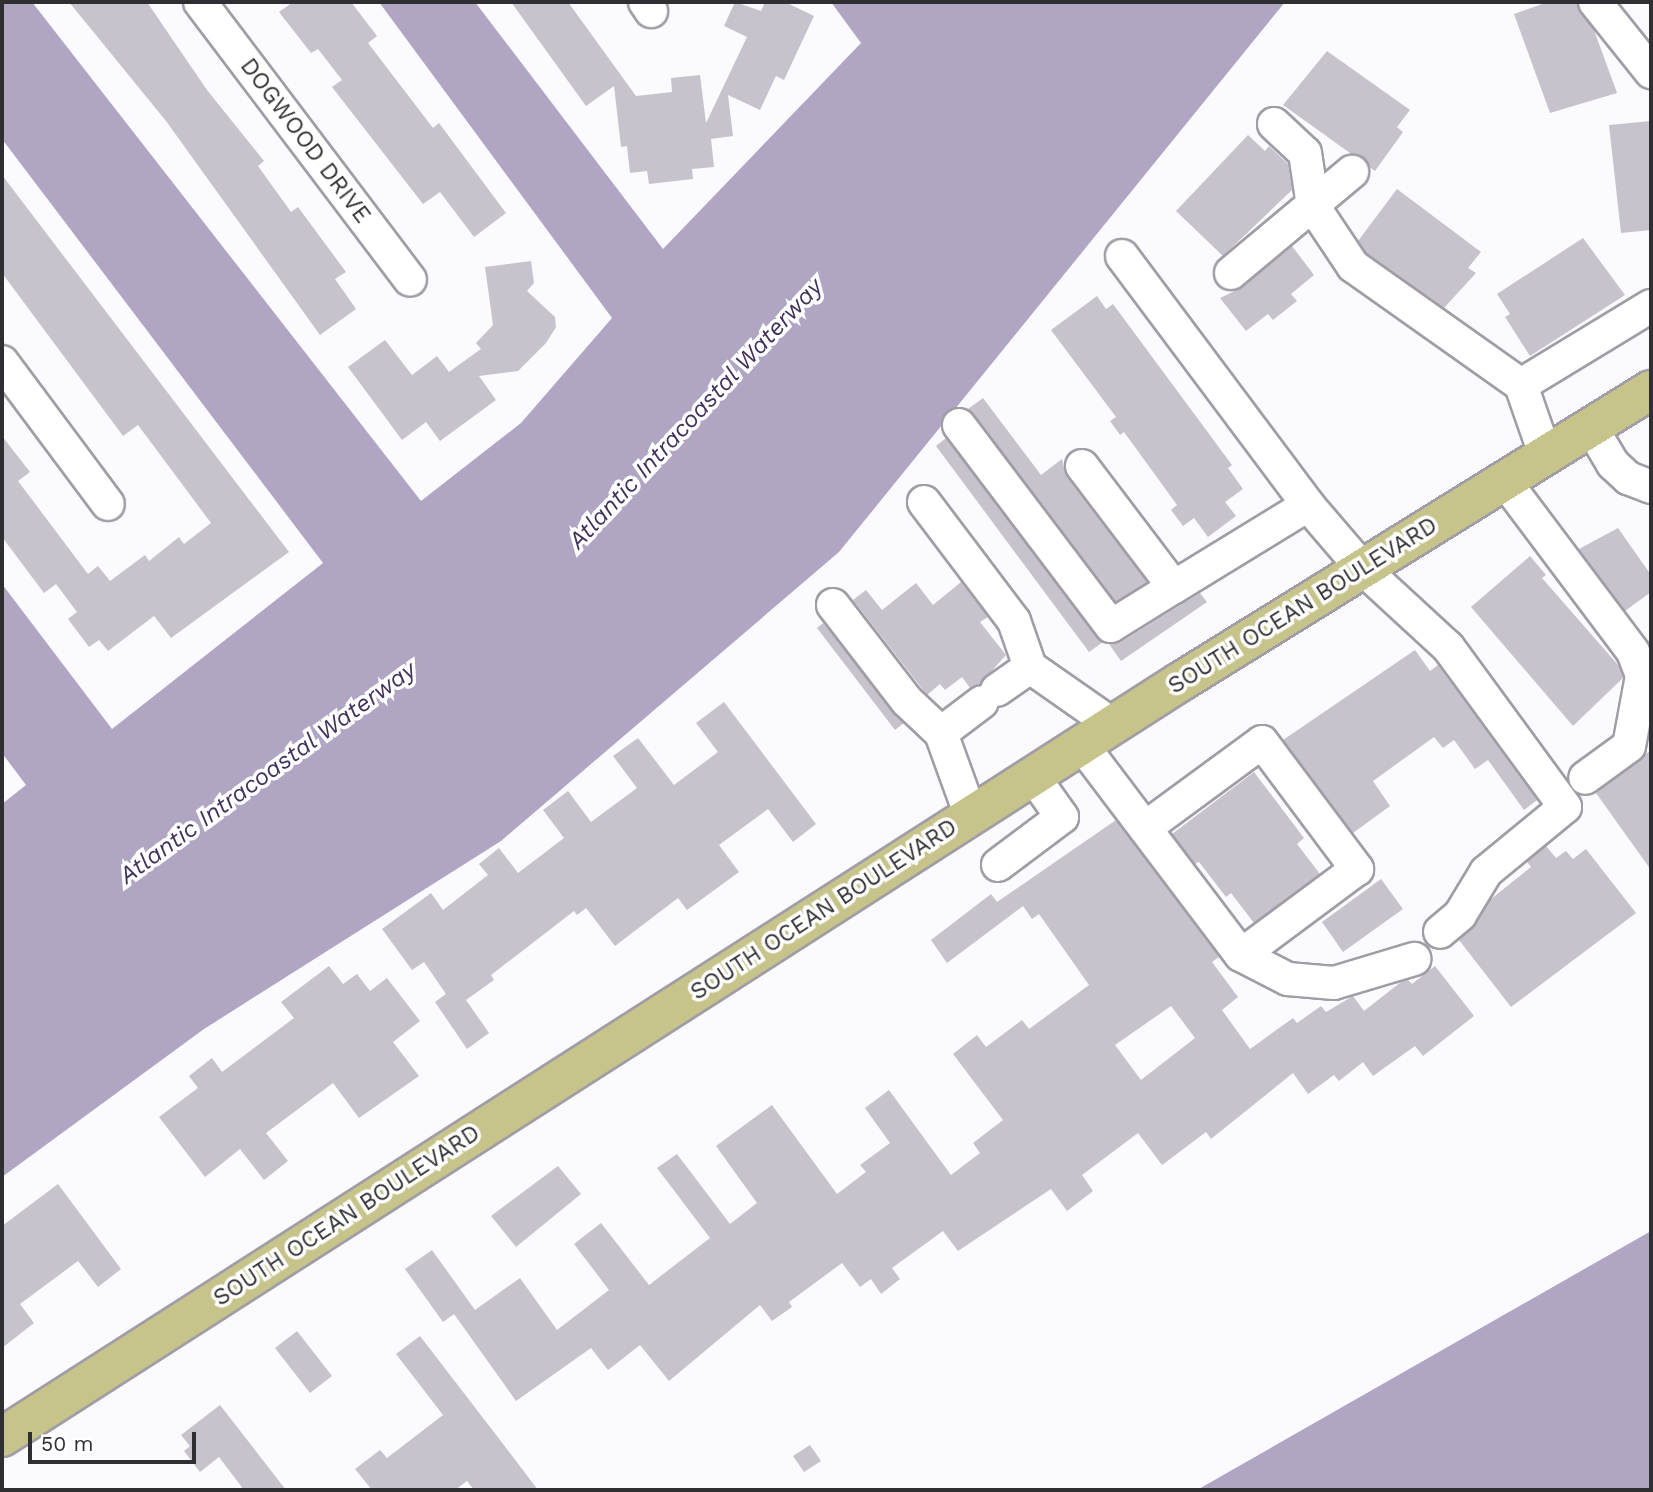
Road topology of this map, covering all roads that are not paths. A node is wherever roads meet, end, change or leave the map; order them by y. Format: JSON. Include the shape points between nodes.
{"nodes":[{"id":1,"x":200,"y":2,"type":"edge"},
{"id":2,"x":1595,"y":2,"type":"edge"},
{"id":3,"x":1651,"y":72,"type":"edge"},
{"id":4,"x":1274,"y":124,"type":"dead end"},
{"id":5,"x":1352,"y":172,"type":"dead end"},
{"id":6,"x":1313,"y":206,"type":"junction"},
{"id":7,"x":1122,"y":256,"type":"dead end"},
{"id":8,"x":1231,"y":273,"type":"dead end"},
{"id":9,"x":410,"y":280,"type":"dead end"},
{"id":10,"x":1651,"y":306,"type":"edge"},
{"id":11,"x":2,"y":362,"type":"edge"},
{"id":12,"x":1521,"y":385,"type":"junction"},
{"id":13,"x":1651,"y":390,"type":"edge"},
{"id":14,"x":959,"y":425,"type":"dead end"},
{"id":15,"x":1591,"y":427,"type":"junction"},
{"id":16,"x":1545,"y":454,"type":"junction"},
{"id":17,"x":1082,"y":466,"type":"dead end"},
{"id":18,"x":1504,"y":480,"type":"junction"},
{"id":19,"x":1651,"y":487,"type":"edge"},
{"id":20,"x":924,"y":502,"type":"dead end"},
{"id":21,"x":108,"y":504,"type":"dead end"},
{"id":22,"x":1308,"y":505,"type":"junction"},
{"id":23,"x":1362,"y":568,"type":"junction"},
{"id":24,"x":1174,"y":587,"type":"junction"},
{"id":25,"x":833,"y":605,"type":"dead end"},
{"id":26,"x":1642,"y":645,"type":"edge"},
{"id":27,"x":1030,"y":667,"type":"junction"},
{"id":28,"x":941,"y":733,"type":"junction"},
{"id":29,"x":1097,"y":735,"type":"junction"},
{"id":30,"x":1033,"y":776,"type":"junction"},
{"id":31,"x":1585,"y":778,"type":"dead end"},
{"id":32,"x":971,"y":816,"type":"junction"},
{"id":33,"x":1145,"y":828,"type":"junction"},
{"id":34,"x":998,"y":865,"type":"dead end"},
{"id":35,"x":1440,"y":932,"type":"dead end"},
{"id":36,"x":1241,"y":955,"type":"junction"},
{"id":37,"x":1414,"y":959,"type":"dead end"},
{"id":38,"x":2,"y":1437,"type":"edge"}],
"edges":[{"from":1,"to":9,"type":"street","name":"DOGWOOD DRIVE"},
{"from":2,"to":3,"type":"street"},
{"from":4,"to":6,"type":"street","via":[[1305,153]]},
{"from":5,"to":6,"type":"street"},
{"from":6,"to":8,"type":"street"},
{"from":6,"to":12,"type":"street","via":[[1353,266]]},
{"from":7,"to":22,"type":"street"},
{"from":10,"to":12,"type":"street"},
{"from":11,"to":21,"type":"street"},
{"from":12,"to":16,"type":"street"},
{"from":13,"to":15,"type":"main road","name":"SOUTH OCEAN BOULEVARD"},
{"from":14,"to":24,"type":"street","via":[[1111,626]]},
{"from":15,"to":16,"type":"main road","name":"SOUTH OCEAN BOULEVARD"},
{"from":15,"to":19,"type":"street","via":[[1613,464],[1628,478]]},
{"from":16,"to":18,"type":"main road","name":"SOUTH OCEAN BOULEVARD"},
{"from":17,"to":24,"type":"street"},
{"from":18,"to":23,"type":"main road","name":"SOUTH OCEAN BOULEVARD"},
{"from":18,"to":26,"type":"street"},
{"from":20,"to":27,"type":"street","via":[[1014,621]]},
{"from":22,"to":23,"type":"street"},
{"from":22,"to":24,"type":"street"},
{"from":23,"to":29,"type":"main road","name":"SOUTH OCEAN BOULEVARD"},
{"from":23,"to":35,"type":"street","via":[[1448,647],[1564,807],[1486,872],[1460,915]]},
{"from":25,"to":28,"type":"street","via":[[907,701]]},
{"from":26,"to":31,"type":"street","via":[[1643,676],[1629,746]]},
{"from":27,"to":28,"type":"street"},
{"from":27,"to":29,"type":"street"},
{"from":28,"to":32,"type":"street"},
{"from":29,"to":30,"type":"main road","name":"SOUTH OCEAN BOULEVARD"},
{"from":29,"to":33,"type":"street"},
{"from":30,"to":32,"type":"main road","name":"SOUTH OCEAN BOULEVARD"},
{"from":30,"to":34,"type":"street","via":[[1062,817]]},
{"from":32,"to":38,"type":"main road","name":"SOUTH OCEAN BOULEVARD"},
{"from":33,"to":36,"type":"street"},
{"from":33,"to":36,"type":"street","via":[[1262,742],[1357,869]]},
{"from":36,"to":37,"type":"street","via":[[1288,979],[1334,983]]}]}
